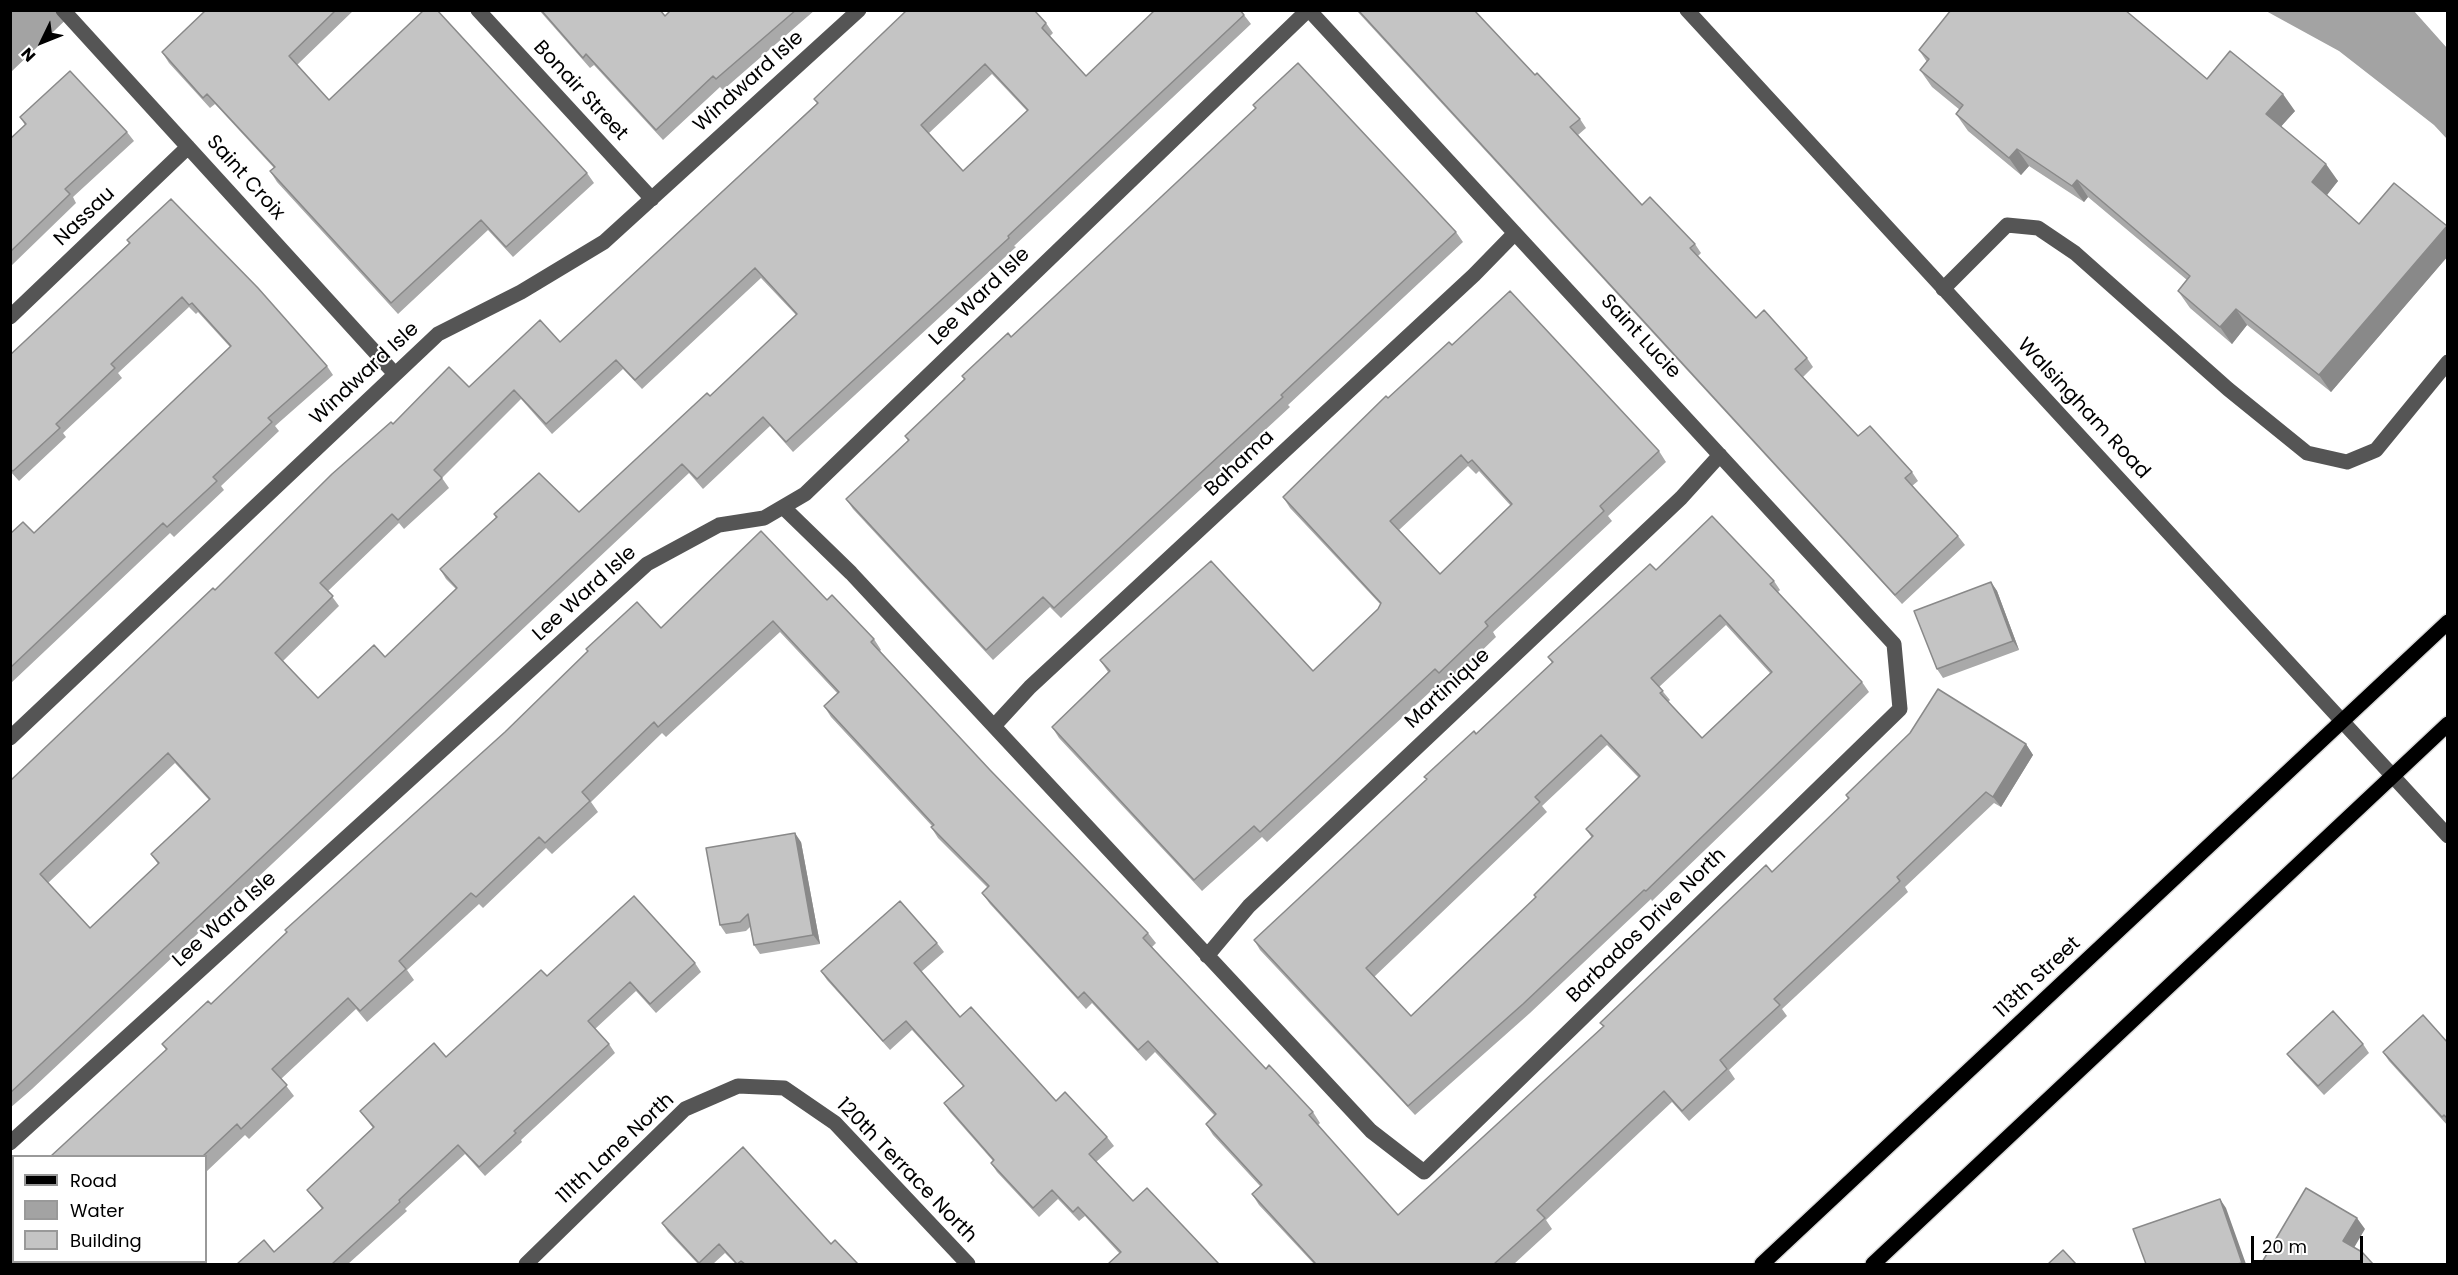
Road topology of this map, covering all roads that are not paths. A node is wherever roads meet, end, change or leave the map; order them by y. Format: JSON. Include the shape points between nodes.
{"nodes":[{"id":1,"x":63,"y":10,"type":"edge"},
{"id":2,"x":478,"y":10,"type":"edge"},
{"id":3,"x":860,"y":10,"type":"edge"},
{"id":4,"x":1308,"y":10,"type":"edge"},
{"id":5,"x":1687,"y":10,"type":"edge"},
{"id":6,"x":188,"y":147,"type":"junction"},
{"id":7,"x":652,"y":199,"type":"junction"},
{"id":8,"x":1515,"y":233,"type":"junction"},
{"id":9,"x":1943,"y":288,"type":"junction"},
{"id":10,"x":10,"y":317,"type":"edge"},
{"id":11,"x":2448,"y":362,"type":"edge"},
{"id":12,"x":395,"y":374,"type":"junction"},
{"id":13,"x":1720,"y":455,"type":"junction"},
{"id":14,"x":783,"y":507,"type":"junction"},
{"id":15,"x":2448,"y":622,"type":"edge"},
{"id":16,"x":1900,"y":709,"type":"joint"},
{"id":17,"x":2342,"y":721,"type":"junction"},
{"id":18,"x":2448,"y":724,"type":"edge"},
{"id":19,"x":994,"y":726,"type":"junction"},
{"id":20,"x":10,"y":738,"type":"edge"},
{"id":21,"x":2392,"y":776,"type":"junction"},
{"id":22,"x":2448,"y":836,"type":"edge"},
{"id":23,"x":1207,"y":956,"type":"junction"},
{"id":24,"x":784,"y":1088,"type":"joint"},
{"id":25,"x":10,"y":1143,"type":"edge"},
{"id":26,"x":526,"y":1264,"type":"edge"},
{"id":27,"x":968,"y":1264,"type":"edge"},
{"id":28,"x":1762,"y":1264,"type":"edge"},
{"id":29,"x":1873,"y":1264,"type":"edge"}],
"edges":[{"from":1,"to":6,"type":"street","name":"Saint Croix"},
{"from":2,"to":7,"type":"street","name":"Bonair Street"},
{"from":3,"to":7,"type":"street","name":"Windward Isle"},
{"from":4,"to":8,"type":"street","name":"Saint Lucie"},
{"from":4,"to":14,"type":"street","name":"Lee Ward Isle","via":[[805,494]]},
{"from":5,"to":9,"type":"street","name":"Walsingham Road"},
{"from":6,"to":10,"type":"street","name":"Nassau"},
{"from":6,"to":12,"type":"street","name":"Saint Croix"},
{"from":7,"to":12,"type":"street","name":"Windward Isle","via":[[604,242],[521,292],[438,334]]},
{"from":8,"to":13,"type":"street","name":"Saint Lucie"},
{"from":8,"to":19,"type":"street","name":"Bahama","via":[[1030,687]]},
{"from":9,"to":11,"type":"street","via":[[2007,225],[2038,228],[2075,253],[2228,389],[2307,453],[2347,462],[2376,450]]},
{"from":9,"to":17,"type":"street","name":"Walsingham Road"},
{"from":12,"to":20,"type":"street","name":"Windward Isle"},
{"from":13,"to":16,"type":"street","name":"Saint Lucie","via":[[1894,644]]},
{"from":13,"to":23,"type":"street","name":"Martinique","via":[[1681,498],[1249,906]]},
{"from":14,"to":19,"type":"street","via":[[851,573]]},
{"from":14,"to":25,"type":"street","name":"Lee Ward Isle","via":[[764,518],[719,525],[647,564]]},
{"from":15,"to":17,"type":"main road","name":"113th Street"},
{"from":16,"to":23,"type":"street","name":"Barbados Drive North","via":[[1424,1172],[1371,1131]]},
{"from":17,"to":21,"type":"street","name":"Walsingham Road"},
{"from":17,"to":28,"type":"main road","name":"113th Street"},
{"from":18,"to":21,"type":"main road"},
{"from":19,"to":23,"type":"street"},
{"from":21,"to":22,"type":"street","name":"Walsingham Road"},
{"from":21,"to":29,"type":"main road"},
{"from":24,"to":26,"type":"street","name":"111th Lane North","via":[[738,1086],[685,1109]]},
{"from":24,"to":27,"type":"street","name":"120th Terrace North","via":[[835,1123]]}]}
